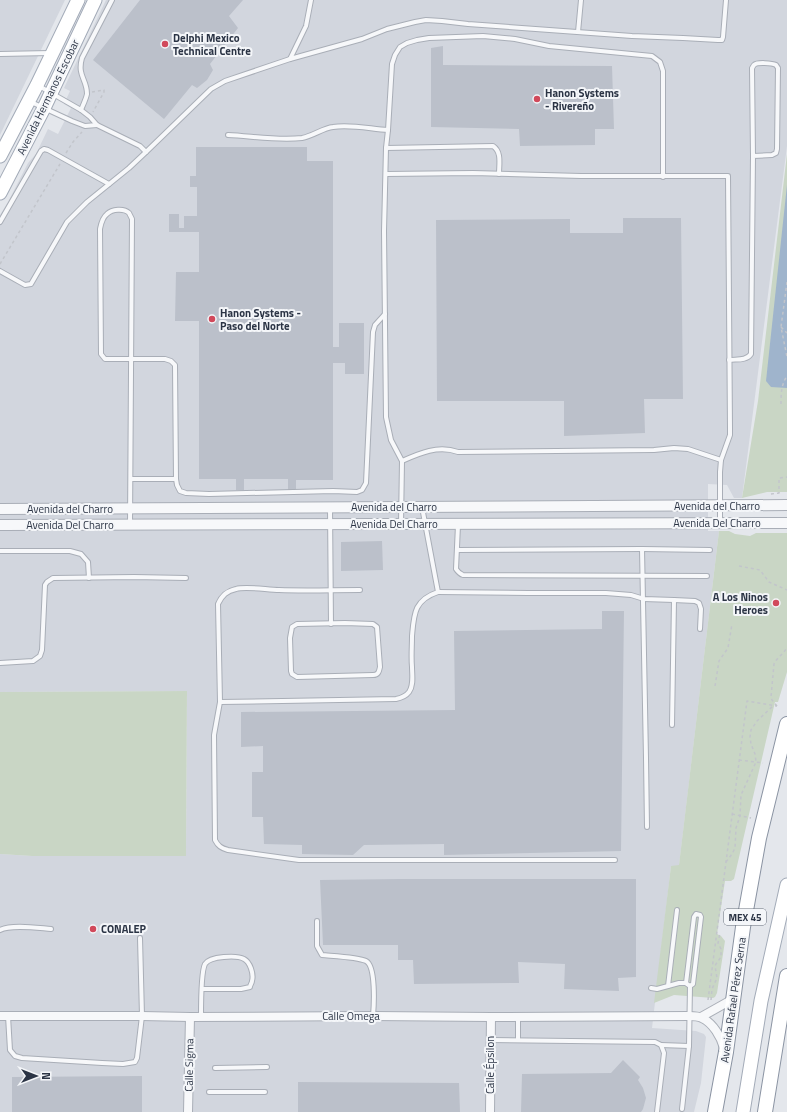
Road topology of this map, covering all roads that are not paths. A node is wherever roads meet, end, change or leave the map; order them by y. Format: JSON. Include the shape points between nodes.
{"nodes":[{"id":1,"x":78,"y":0,"type":"edge"},
{"id":2,"x":95,"y":0,"type":"edge"},
{"id":3,"x":112,"y":0,"type":"edge"},
{"id":4,"x":311,"y":0,"type":"edge"},
{"id":5,"x":581,"y":0,"type":"edge"},
{"id":6,"x":726,"y":0,"type":"edge"},
{"id":7,"x":578,"y":32,"type":"junction"},
{"id":8,"x":52,"y":53,"type":"junction"},
{"id":9,"x":0,"y":54,"type":"edge"},
{"id":10,"x":290,"y":59,"type":"junction"},
{"id":11,"x":37,"y":85,"type":"junction"},
{"id":12,"x":51,"y":92,"type":"junction"},
{"id":13,"x":29,"y":101,"type":"junction"},
{"id":14,"x":44,"y":108,"type":"junction"},
{"id":15,"x":81,"y":110,"type":"junction"},
{"id":16,"x":97,"y":125,"type":"junction"},
{"id":17,"x":388,"y":130,"type":"junction"},
{"id":18,"x":228,"y":135,"type":"dead end"},
{"id":19,"x":386,"y":148,"type":"junction"},
{"id":20,"x":146,"y":152,"type":"junction"},
{"id":21,"x":0,"y":156,"type":"edge"},
{"id":22,"x":753,"y":156,"type":"junction"},
{"id":23,"x":386,"y":174,"type":"junction"},
{"id":24,"x":499,"y":174,"type":"junction"},
{"id":25,"x":663,"y":177,"type":"junction"},
{"id":26,"x":109,"y":184,"type":"junction"},
{"id":27,"x":0,"y":193,"type":"edge"},
{"id":28,"x":0,"y":222,"type":"edge"},
{"id":29,"x":0,"y":271,"type":"edge"},
{"id":30,"x":385,"y":314,"type":"junction"},
{"id":31,"x":132,"y":359,"type":"junction"},
{"id":32,"x":730,"y":360,"type":"junction"},
{"id":33,"x":721,"y":460,"type":"junction"},
{"id":34,"x":402,"y":461,"type":"junction"},
{"id":35,"x":131,"y":479,"type":"junction"},
{"id":36,"x":176,"y":479,"type":"junction"},
{"id":37,"x":720,"y":506,"type":"junction"},
{"id":38,"x":787,"y":506,"type":"edge"},
{"id":39,"x":330,"y":507,"type":"junction"},
{"id":40,"x":401,"y":507,"type":"junction"},
{"id":41,"x":422,"y":507,"type":"junction"},
{"id":42,"x":129,"y":508,"type":"junction"},
{"id":43,"x":0,"y":509,"type":"edge"},
{"id":44,"x":720,"y":523,"type":"junction"},
{"id":45,"x":787,"y":523,"type":"edge"},
{"id":46,"x":401,"y":524,"type":"junction"},
{"id":47,"x":425,"y":524,"type":"junction"},
{"id":48,"x":458,"y":524,"type":"junction"},
{"id":49,"x":0,"y":525,"type":"edge"},
{"id":50,"x":130,"y":525,"type":"junction"},
{"id":51,"x":330,"y":525,"type":"junction"},
{"id":52,"x":642,"y":549,"type":"junction"},
{"id":53,"x":457,"y":550,"type":"junction"},
{"id":54,"x":710,"y":550,"type":"dead end"},
{"id":55,"x":0,"y":551,"type":"edge"},
{"id":56,"x":643,"y":575,"type":"junction"},
{"id":57,"x":707,"y":576,"type":"dead end"},
{"id":58,"x":89,"y":578,"type":"junction"},
{"id":59,"x":186,"y":578,"type":"dead end"},
{"id":60,"x":331,"y":590,"type":"junction"},
{"id":61,"x":360,"y":590,"type":"dead end"},
{"id":62,"x":438,"y":592,"type":"junction"},
{"id":63,"x":644,"y":599,"type":"junction"},
{"id":64,"x":674,"y":600,"type":"junction"},
{"id":65,"x":330,"y":624,"type":"junction"},
{"id":66,"x":700,"y":629,"type":"dead end"},
{"id":67,"x":0,"y":663,"type":"edge"},
{"id":68,"x":220,"y":702,"type":"junction"},
{"id":69,"x":787,"y":724,"type":"edge"},
{"id":70,"x":672,"y":725,"type":"dead end"},
{"id":71,"x":646,"y":827,"type":"dead end"},
{"id":72,"x":615,"y":860,"type":"dead end"},
{"id":73,"x":787,"y":885,"type":"edge"},
{"id":74,"x":677,"y":910,"type":"dead end"},
{"id":75,"x":317,"y":921,"type":"dead end"},
{"id":76,"x":51,"y":929,"type":"dead end"},
{"id":77,"x":0,"y":930,"type":"edge"},
{"id":78,"x":140,"y":938,"type":"dead end"},
{"id":79,"x":787,"y":976,"type":"edge"},
{"id":80,"x":688,"y":984,"type":"junction"},
{"id":81,"x":668,"y":986,"type":"junction"},
{"id":82,"x":651,"y":988,"type":"dead end"},
{"id":83,"x":202,"y":989,"type":"junction"},
{"id":84,"x":734,"y":999,"type":"junction"},
{"id":85,"x":4,"y":1016,"type":"edge"},
{"id":86,"x":142,"y":1016,"type":"junction"},
{"id":87,"x":373,"y":1016,"type":"junction"},
{"id":88,"x":689,"y":1016,"type":"junction"},
{"id":89,"x":190,"y":1017,"type":"junction"},
{"id":90,"x":201,"y":1017,"type":"junction"},
{"id":91,"x":491,"y":1017,"type":"junction"},
{"id":92,"x":518,"y":1017,"type":"junction"},
{"id":93,"x":701,"y":1017,"type":"junction"},
{"id":94,"x":490,"y":1040,"type":"junction"},
{"id":95,"x":518,"y":1040,"type":"junction"},
{"id":96,"x":661,"y":1045,"type":"junction"},
{"id":97,"x":689,"y":1046,"type":"junction"},
{"id":98,"x":726,"y":1052,"type":"junction"},
{"id":99,"x":267,"y":1067,"type":"dead end"},
{"id":100,"x":215,"y":1068,"type":"dead end"},
{"id":101,"x":209,"y":1092,"type":"dead end"},
{"id":102,"x":266,"y":1092,"type":"dead end"},
{"id":103,"x":682,"y":1109,"type":"dead end"},
{"id":104,"x":188,"y":1112,"type":"edge"},
{"id":105,"x":490,"y":1112,"type":"edge"},
{"id":106,"x":657,"y":1112,"type":"edge"},
{"id":107,"x":715,"y":1112,"type":"edge"},
{"id":108,"x":743,"y":1112,"type":"edge"},
{"id":109,"x":765,"y":1112,"type":"edge"}],
"edges":[{"from":1,"to":8,"type":"main road","name":"Avenida Hermanos Escobar"},
{"from":2,"to":12,"type":"main road","name":"Avenida Hermanos Escobar"},
{"from":3,"to":15,"type":"lane","via":[[80,65],[86,94]]},
{"from":4,"to":10,"type":"lane","via":[[306,26]]},
{"from":5,"to":7,"type":"lane"},
{"from":6,"to":7,"type":"lane","via":[[722,40]]},
{"from":7,"to":10,"type":"lane","via":[[426,20]]},
{"from":8,"to":9,"type":"lane"},
{"from":8,"to":11,"type":"main road","name":"Avenida Hermanos Escobar"},
{"from":10,"to":20,"type":"lane","via":[[225,81],[211,89]]},
{"from":11,"to":12,"type":"lane"},
{"from":11,"to":13,"type":"main road","name":"Avenida Hermanos Escobar"},
{"from":12,"to":14,"type":"main road","name":"Avenida Hermanos Escobar"},
{"from":12,"to":15,"type":"lane"},
{"from":13,"to":14,"type":"lane"},
{"from":13,"to":21,"type":"main road","name":"Avenida Hermanos Escobar"},
{"from":14,"to":16,"type":"lane","via":[[85,126]]},
{"from":14,"to":27,"type":"main road","name":"Avenida Hermanos Escobar"},
{"from":15,"to":16,"type":"lane"},
{"from":16,"to":20,"type":"lane","via":[[140,146]]},
{"from":17,"to":18,"type":"lane","via":[[343,126],[332,127],[302,138],[283,139]]},
{"from":17,"to":19,"type":"lane"},
{"from":17,"to":25,"type":"lane","via":[[392,64],[400,47],[407,43],[430,38],[482,36],[549,46],[652,56],[660,62],[663,71]]},
{"from":19,"to":23,"type":"lane"},
{"from":19,"to":24,"type":"lane","via":[[493,146],[499,153]]},
{"from":20,"to":26,"type":"lane"},
{"from":22,"to":22,"type":"lane","via":[[752,68],[757,64],[773,64],[778,68],[777,149],[772,155]]},
{"from":22,"to":32,"type":"lane","via":[[752,354],[746,359]]},
{"from":23,"to":24,"type":"lane"},
{"from":23,"to":30,"type":"lane"},
{"from":24,"to":25,"type":"lane"},
{"from":25,"to":32,"type":"lane","via":[[728,176]]},
{"from":26,"to":28,"type":"lane","via":[[44,149]]},
{"from":26,"to":29,"type":"lane","via":[[67,222],[31,284],[25,285]]},
{"from":30,"to":34,"type":"lane","via":[[386,417],[391,440]]},
{"from":30,"to":36,"type":"lane","via":[[375,325],[373,332],[366,483],[362,490],[186,493],[180,491]]},
{"from":31,"to":31,"type":"lane","via":[[132,219],[122,210],[111,210],[103,219],[100,229],[101,354],[105,358]]},
{"from":31,"to":35,"type":"lane"},
{"from":31,"to":36,"type":"lane","via":[[165,359],[176,365]]},
{"from":32,"to":33,"type":"lane","via":[[730,435]]},
{"from":33,"to":34,"type":"lane","via":[[688,449],[674,448],[458,452],[433,449]]},
{"from":33,"to":37,"type":"lane"},
{"from":34,"to":40,"type":"lane"},
{"from":35,"to":36,"type":"lane"},
{"from":35,"to":42,"type":"lane"},
{"from":37,"to":38,"type":"street","name":"Avenida del Charro"},
{"from":37,"to":41,"type":"street","name":"Avenida del Charro"},
{"from":37,"to":44,"type":"lane"},
{"from":39,"to":40,"type":"street","name":"Avenida del Charro"},
{"from":39,"to":42,"type":"street","name":"Avenida del Charro"},
{"from":39,"to":51,"type":"lane"},
{"from":40,"to":41,"type":"street","name":"Avenida del Charro"},
{"from":40,"to":46,"type":"lane"},
{"from":41,"to":47,"type":"lane"},
{"from":42,"to":43,"type":"street","name":"Avenida del Charro"},
{"from":42,"to":50,"type":"lane"},
{"from":44,"to":45,"type":"street","name":"Avenida Del Charro"},
{"from":44,"to":48,"type":"street","name":"Avenida Del Charro"},
{"from":46,"to":47,"type":"street","name":"Avenida Del Charro"},
{"from":46,"to":51,"type":"street","name":"Avenida Del Charro"},
{"from":47,"to":48,"type":"street","name":"Avenida Del Charro"},
{"from":47,"to":62,"type":"lane"},
{"from":48,"to":53,"type":"lane"},
{"from":49,"to":50,"type":"street","name":"Avenida Del Charro"},
{"from":50,"to":51,"type":"street","name":"Avenida Del Charro"},
{"from":51,"to":60,"type":"lane"},
{"from":52,"to":53,"type":"lane"},
{"from":52,"to":54,"type":"lane"},
{"from":52,"to":56,"type":"lane"},
{"from":53,"to":56,"type":"lane","via":[[457,571],[463,575]]},
{"from":55,"to":58,"type":"lane","via":[[70,551],[81,554],[88,562]]},
{"from":56,"to":57,"type":"lane"},
{"from":56,"to":63,"type":"lane"},
{"from":58,"to":59,"type":"lane"},
{"from":58,"to":67,"type":"lane","via":[[53,578],[47,582],[40,656],[33,661]]},
{"from":60,"to":61,"type":"lane"},
{"from":60,"to":65,"type":"lane"},
{"from":60,"to":68,"type":"lane","via":[[237,588],[224,594],[218,604]]},
{"from":62,"to":63,"type":"lane","via":[[606,593]]},
{"from":62,"to":68,"type":"lane","via":[[428,595],[415,610],[412,687],[407,694],[396,699]]},
{"from":63,"to":64,"type":"lane"},
{"from":63,"to":71,"type":"lane"},
{"from":64,"to":66,"type":"lane","via":[[699,603]]},
{"from":64,"to":70,"type":"lane"},
{"from":65,"to":65,"type":"lane","via":[[297,624],[292,627],[292,674],[297,677],[377,674],[380,667],[377,627],[373,624]]},
{"from":68,"to":72,"type":"lane","via":[[214,735],[215,840],[222,848],[299,860]]},
{"from":69,"to":84,"type":"highway","name":"Avenida Rafael Pérez Serna","number":"MEX 45","via":[[759,838],[743,927]]},
{"from":73,"to":108,"type":"main road","number":"MEX 45","via":[[754,1035]]},
{"from":74,"to":81,"type":"lane"},
{"from":75,"to":87,"type":"lane","via":[[316,946],[322,955],[360,959],[371,967]]},
{"from":76,"to":77,"type":"lane","via":[[8,927]]},
{"from":78,"to":86,"type":"lane"},
{"from":79,"to":109,"type":"highway"},
{"from":80,"to":80,"type":"lane","via":[[694,917],[698,914],[701,917],[694,982]]},
{"from":80,"to":81,"type":"lane"},
{"from":80,"to":88,"type":"lane"},
{"from":81,"to":82,"type":"lane"},
{"from":83,"to":83,"type":"lane","via":[[250,987],[250,965],[244,959],[237,958],[217,957],[208,960]]},
{"from":83,"to":90,"type":"lane"},
{"from":84,"to":93,"type":"street"},
{"from":84,"to":98,"type":"highway","name":"Avenida Rafael Pérez Serna","number":"MEX 45"},
{"from":85,"to":86,"type":"street","name":"Calle Omega"},
{"from":85,"to":86,"type":"lane","via":[[10,1050],[14,1056],[123,1064],[135,1062],[137,1058]]},
{"from":86,"to":89,"type":"street","name":"Calle Omega"},
{"from":87,"to":90,"type":"street","name":"Calle Omega"},
{"from":87,"to":91,"type":"street","name":"Calle Omega"},
{"from":88,"to":92,"type":"street","name":"Calle Omega"},
{"from":88,"to":93,"type":"street","name":"Calle Omega"},
{"from":88,"to":97,"type":"lane"},
{"from":89,"to":90,"type":"street","name":"Calle Omega"},
{"from":89,"to":104,"type":"street","name":"Calle Sigma"},
{"from":91,"to":92,"type":"street","name":"Calle Omega"},
{"from":91,"to":94,"type":"street","name":"Calle Épsilon"},
{"from":92,"to":95,"type":"lane"},
{"from":93,"to":98,"type":"street","via":[[716,1031]]},
{"from":94,"to":95,"type":"lane"},
{"from":94,"to":105,"type":"street","name":"Calle Épsilon"},
{"from":95,"to":96,"type":"lane","via":[[655,1042]]},
{"from":96,"to":97,"type":"lane"},
{"from":96,"to":106,"type":"lane","via":[[664,1053]]},
{"from":97,"to":103,"type":"lane"},
{"from":98,"to":107,"type":"highway","name":"Avenida Rafael Pérez Serna","number":"MEX 45"},
{"from":99,"to":100,"type":"lane"},
{"from":101,"to":102,"type":"lane"}]}
